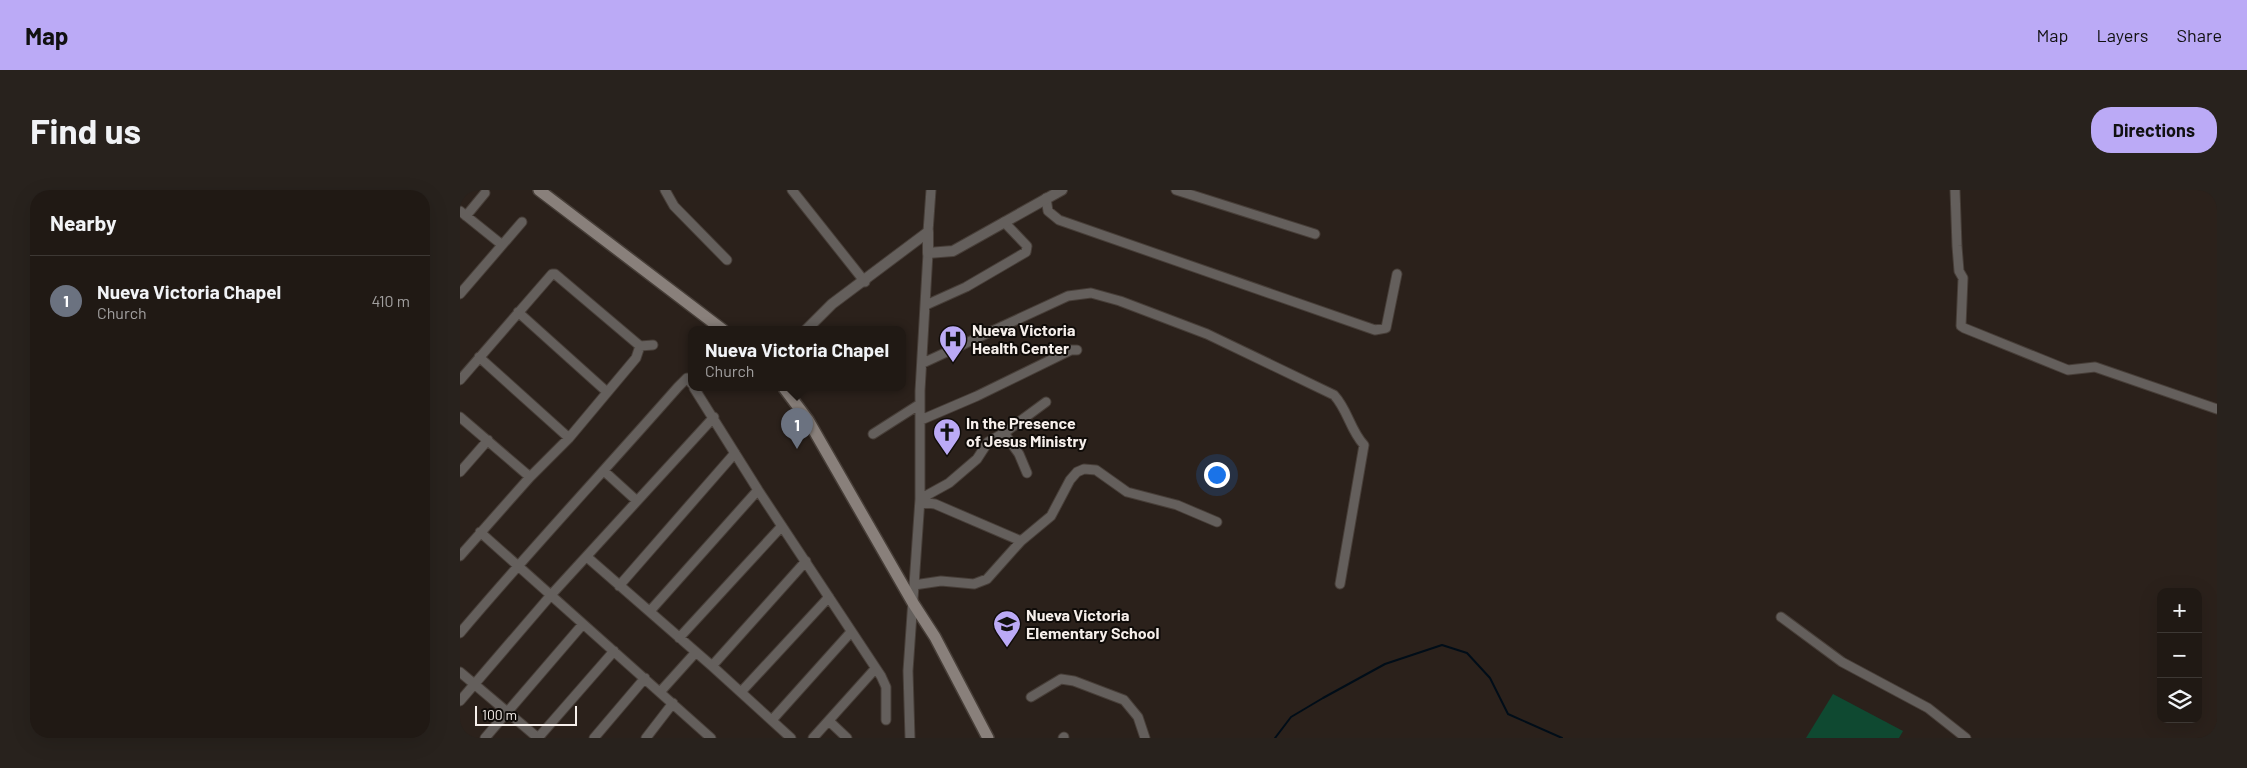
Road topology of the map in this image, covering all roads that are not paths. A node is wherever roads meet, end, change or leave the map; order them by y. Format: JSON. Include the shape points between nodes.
{"nodes":[{"id":1,"x":539,"y":190,"type":"edge"},
{"id":2,"x":665,"y":190,"type":"edge"},
{"id":3,"x":931,"y":190,"type":"edge"},
{"id":4,"x":1062,"y":190,"type":"edge"},
{"id":5,"x":1176,"y":190,"type":"edge"},
{"id":6,"x":1955,"y":190,"type":"edge"},
{"id":7,"x":794,"y":191,"type":"edge"},
{"id":8,"x":485,"y":193,"type":"dead end"},
{"id":9,"x":1046,"y":198,"type":"junction"},
{"id":10,"x":463,"y":213,"type":"edge"},
{"id":11,"x":522,"y":222,"type":"dead end"},
{"id":12,"x":1004,"y":222,"type":"junction"},
{"id":13,"x":928,"y":232,"type":"junction"},
{"id":14,"x":1314,"y":234,"type":"dead end"},
{"id":15,"x":501,"y":244,"type":"junction"},
{"id":16,"x":928,"y":253,"type":"junction"},
{"id":17,"x":727,"y":260,"type":"dead end"},
{"id":18,"x":1397,"y":274,"type":"dead end"},
{"id":19,"x":460,"y":279,"type":"edge"},
{"id":20,"x":864,"y":282,"type":"junction"},
{"id":21,"x":468,"y":285,"type":"junction"},
{"id":22,"x":460,"y":294,"type":"edge"},
{"id":23,"x":926,"y":305,"type":"junction"},
{"id":24,"x":518,"y":312,"type":"junction"},
{"id":25,"x":718,"y":326,"type":"edge"},
{"id":26,"x":810,"y":326,"type":"edge"},
{"id":27,"x":653,"y":345,"type":"dead end"},
{"id":28,"x":640,"y":346,"type":"junction"},
{"id":29,"x":1077,"y":350,"type":"dead end"},
{"id":30,"x":479,"y":357,"type":"junction"},
{"id":31,"x":923,"y":363,"type":"junction"},
{"id":32,"x":688,"y":379,"type":"edge"},
{"id":33,"x":460,"y":380,"type":"edge"},
{"id":34,"x":696,"y":391,"type":"edge"},
{"id":35,"x":786,"y":391,"type":"edge"},
{"id":36,"x":607,"y":392,"type":"junction"},
{"id":37,"x":1046,"y":402,"type":"dead end"},
{"id":38,"x":920,"y":404,"type":"junction"},
{"id":39,"x":2217,"y":409,"type":"edge"},
{"id":40,"x":460,"y":417,"type":"edge"},
{"id":41,"x":714,"y":417,"type":"junction"},
{"id":42,"x":921,"y":420,"type":"junction"},
{"id":43,"x":1004,"y":433,"type":"junction"},
{"id":44,"x":873,"y":434,"type":"dead end"},
{"id":45,"x":570,"y":438,"type":"junction"},
{"id":46,"x":488,"y":440,"type":"junction"},
{"id":47,"x":735,"y":453,"type":"junction"},
{"id":48,"x":604,"y":471,"type":"junction"},
{"id":49,"x":460,"y":472,"type":"edge"},
{"id":50,"x":1026,"y":474,"type":"dead end"},
{"id":51,"x":530,"y":477,"type":"junction"},
{"id":52,"x":758,"y":490,"type":"junction"},
{"id":53,"x":637,"y":500,"type":"junction"},
{"id":54,"x":920,"y":501,"type":"junction"},
{"id":55,"x":1217,"y":522,"type":"dead end"},
{"id":56,"x":782,"y":526,"type":"junction"},
{"id":57,"x":480,"y":532,"type":"junction"},
{"id":58,"x":1021,"y":541,"type":"junction"},
{"id":59,"x":460,"y":556,"type":"edge"},
{"id":60,"x":587,"y":557,"type":"junction"},
{"id":61,"x":806,"y":561,"type":"junction"},
{"id":62,"x":517,"y":565,"type":"junction"},
{"id":63,"x":1340,"y":584,"type":"dead end"},
{"id":64,"x":914,"y":585,"type":"junction"},
{"id":65,"x":619,"y":586,"type":"junction"},
{"id":66,"x":551,"y":595,"type":"junction"},
{"id":67,"x":829,"y":597,"type":"junction"},
{"id":68,"x":913,"y":604,"type":"junction"},
{"id":69,"x":650,"y":611,"type":"junction"},
{"id":70,"x":1781,"y":618,"type":"dead end"},
{"id":71,"x":583,"y":624,"type":"junction"},
{"id":72,"x":852,"y":632,"type":"junction"},
{"id":73,"x":460,"y":633,"type":"edge"},
{"id":74,"x":679,"y":638,"type":"junction"},
{"id":75,"x":614,"y":651,"type":"junction"},
{"id":76,"x":696,"y":652,"type":"junction"},
{"id":77,"x":712,"y":666,"type":"junction"},
{"id":78,"x":874,"y":669,"type":"junction"},
{"id":79,"x":460,"y":672,"type":"edge"},
{"id":80,"x":645,"y":678,"type":"junction"},
{"id":81,"x":474,"y":684,"type":"junction"},
{"id":82,"x":660,"y":692,"type":"junction"},
{"id":83,"x":741,"y":692,"type":"junction"},
{"id":84,"x":1031,"y":697,"type":"dead end"},
{"id":85,"x":460,"y":701,"type":"edge"},
{"id":86,"x":673,"y":703,"type":"junction"},
{"id":87,"x":506,"y":712,"type":"junction"},
{"id":88,"x":772,"y":720,"type":"junction"},
{"id":89,"x":886,"y":720,"type":"dead end"},
{"id":90,"x":830,"y":721,"type":"junction"},
{"id":91,"x":705,"y":736,"type":"edge"},
{"id":92,"x":485,"y":738,"type":"edge"},
{"id":93,"x":538,"y":738,"type":"edge"},
{"id":94,"x":594,"y":738,"type":"edge"},
{"id":95,"x":646,"y":738,"type":"edge"},
{"id":96,"x":791,"y":738,"type":"edge"},
{"id":97,"x":813,"y":738,"type":"edge"},
{"id":98,"x":847,"y":738,"type":"edge"},
{"id":99,"x":910,"y":738,"type":"edge"},
{"id":100,"x":988,"y":738,"type":"edge"},
{"id":101,"x":1146,"y":738,"type":"edge"},
{"id":102,"x":1966,"y":738,"type":"edge"}],
"edges":[{"from":1,"to":25,"type":"main road"},
{"from":2,"to":17,"type":"street","via":[[674,206]]},
{"from":3,"to":13,"type":"street"},
{"from":4,"to":9,"type":"street"},
{"from":5,"to":14,"type":"street"},
{"from":6,"to":39,"type":"street","via":[[1956,246],[1963,278],[1961,326],[2068,370],[2095,367]]},
{"from":7,"to":20,"type":"street"},
{"from":8,"to":10,"type":"street"},
{"from":9,"to":12,"type":"street"},
{"from":9,"to":18,"type":"street","via":[[1048,211],[1059,220],[1375,330],[1386,328]]},
{"from":10,"to":15,"type":"street"},
{"from":11,"to":15,"type":"street"},
{"from":12,"to":16,"type":"street","via":[[953,250]]},
{"from":12,"to":23,"type":"street","via":[[1027,246],[1026,252],[966,287]]},
{"from":13,"to":16,"type":"street"},
{"from":13,"to":20,"type":"street"},
{"from":15,"to":21,"type":"street"},
{"from":16,"to":23,"type":"street"},
{"from":19,"to":21,"type":"street"},
{"from":20,"to":26,"type":"street","via":[[832,304]]},
{"from":21,"to":22,"type":"street"},
{"from":23,"to":31,"type":"street"},
{"from":24,"to":28,"type":"street","via":[[549,275],[555,274]]},
{"from":24,"to":30,"type":"street"},
{"from":24,"to":36,"type":"street"},
{"from":27,"to":28,"type":"street"},
{"from":28,"to":36,"type":"street","via":[[636,358]]},
{"from":29,"to":42,"type":"street"},
{"from":30,"to":33,"type":"street"},
{"from":30,"to":45,"type":"street"},
{"from":31,"to":38,"type":"street"},
{"from":31,"to":63,"type":"street","via":[[1068,296],[1092,293],[1207,334],[1330,392],[1343,404],[1350,425],[1364,445]]},
{"from":32,"to":48,"type":"street","via":[[678,386]]},
{"from":34,"to":41,"type":"street"},
{"from":35,"to":68,"type":"main road","via":[[808,420]]},
{"from":36,"to":45,"type":"street"},
{"from":37,"to":43,"type":"street"},
{"from":38,"to":42,"type":"street"},
{"from":38,"to":44,"type":"street"},
{"from":40,"to":46,"type":"street"},
{"from":41,"to":47,"type":"street"},
{"from":41,"to":53,"type":"street"},
{"from":42,"to":54,"type":"street"},
{"from":43,"to":50,"type":"street","via":[[1019,454]]},
{"from":43,"to":54,"type":"street","via":[[988,442],[977,459],[949,483]]},
{"from":45,"to":51,"type":"street"},
{"from":46,"to":49,"type":"street"},
{"from":46,"to":51,"type":"street"},
{"from":47,"to":52,"type":"street"},
{"from":47,"to":65,"type":"street"},
{"from":48,"to":53,"type":"street"},
{"from":48,"to":62,"type":"street"},
{"from":51,"to":57,"type":"street"},
{"from":52,"to":56,"type":"street"},
{"from":52,"to":69,"type":"street"},
{"from":53,"to":60,"type":"street"},
{"from":54,"to":58,"type":"street","via":[[936,504]]},
{"from":54,"to":64,"type":"street"},
{"from":55,"to":58,"type":"street","via":[[1177,505],[1127,492],[1096,470],[1084,469],[1070,480],[1051,516]]},
{"from":56,"to":61,"type":"street"},
{"from":56,"to":74,"type":"street"},
{"from":57,"to":59,"type":"street"},
{"from":57,"to":62,"type":"street"},
{"from":58,"to":64,"type":"street","via":[[997,570],[979,583],[941,581]]},
{"from":60,"to":65,"type":"street"},
{"from":60,"to":66,"type":"street"},
{"from":61,"to":67,"type":"street"},
{"from":61,"to":77,"type":"street"},
{"from":62,"to":66,"type":"street"},
{"from":62,"to":73,"type":"street"},
{"from":64,"to":68,"type":"street"},
{"from":65,"to":69,"type":"street"},
{"from":66,"to":71,"type":"street"},
{"from":66,"to":81,"type":"street"},
{"from":67,"to":72,"type":"street"},
{"from":67,"to":83,"type":"street"},
{"from":68,"to":99,"type":"street","via":[[908,671]]},
{"from":68,"to":100,"type":"main road","via":[[935,637]]},
{"from":69,"to":74,"type":"street"},
{"from":70,"to":102,"type":"street","via":[[1842,662],[1928,708]]},
{"from":71,"to":75,"type":"street"},
{"from":71,"to":87,"type":"street"},
{"from":72,"to":78,"type":"street"},
{"from":72,"to":88,"type":"street"},
{"from":74,"to":76,"type":"street"},
{"from":75,"to":80,"type":"street"},
{"from":75,"to":93,"type":"street"},
{"from":76,"to":77,"type":"street"},
{"from":76,"to":82,"type":"street"},
{"from":77,"to":83,"type":"street"},
{"from":78,"to":89,"type":"street","via":[[886,687]]},
{"from":78,"to":90,"type":"street"},
{"from":79,"to":81,"type":"street"},
{"from":80,"to":82,"type":"street"},
{"from":80,"to":94,"type":"street"},
{"from":81,"to":85,"type":"street"},
{"from":81,"to":87,"type":"street"},
{"from":82,"to":86,"type":"street"},
{"from":83,"to":88,"type":"street"},
{"from":84,"to":101,"type":"street","via":[[1061,679],[1080,684],[1124,700],[1138,717]]},
{"from":86,"to":91,"type":"street"},
{"from":86,"to":95,"type":"street"},
{"from":87,"to":92,"type":"street"},
{"from":87,"to":93,"type":"street"},
{"from":88,"to":96,"type":"street"},
{"from":90,"to":97,"type":"street"},
{"from":90,"to":98,"type":"street"}]}
